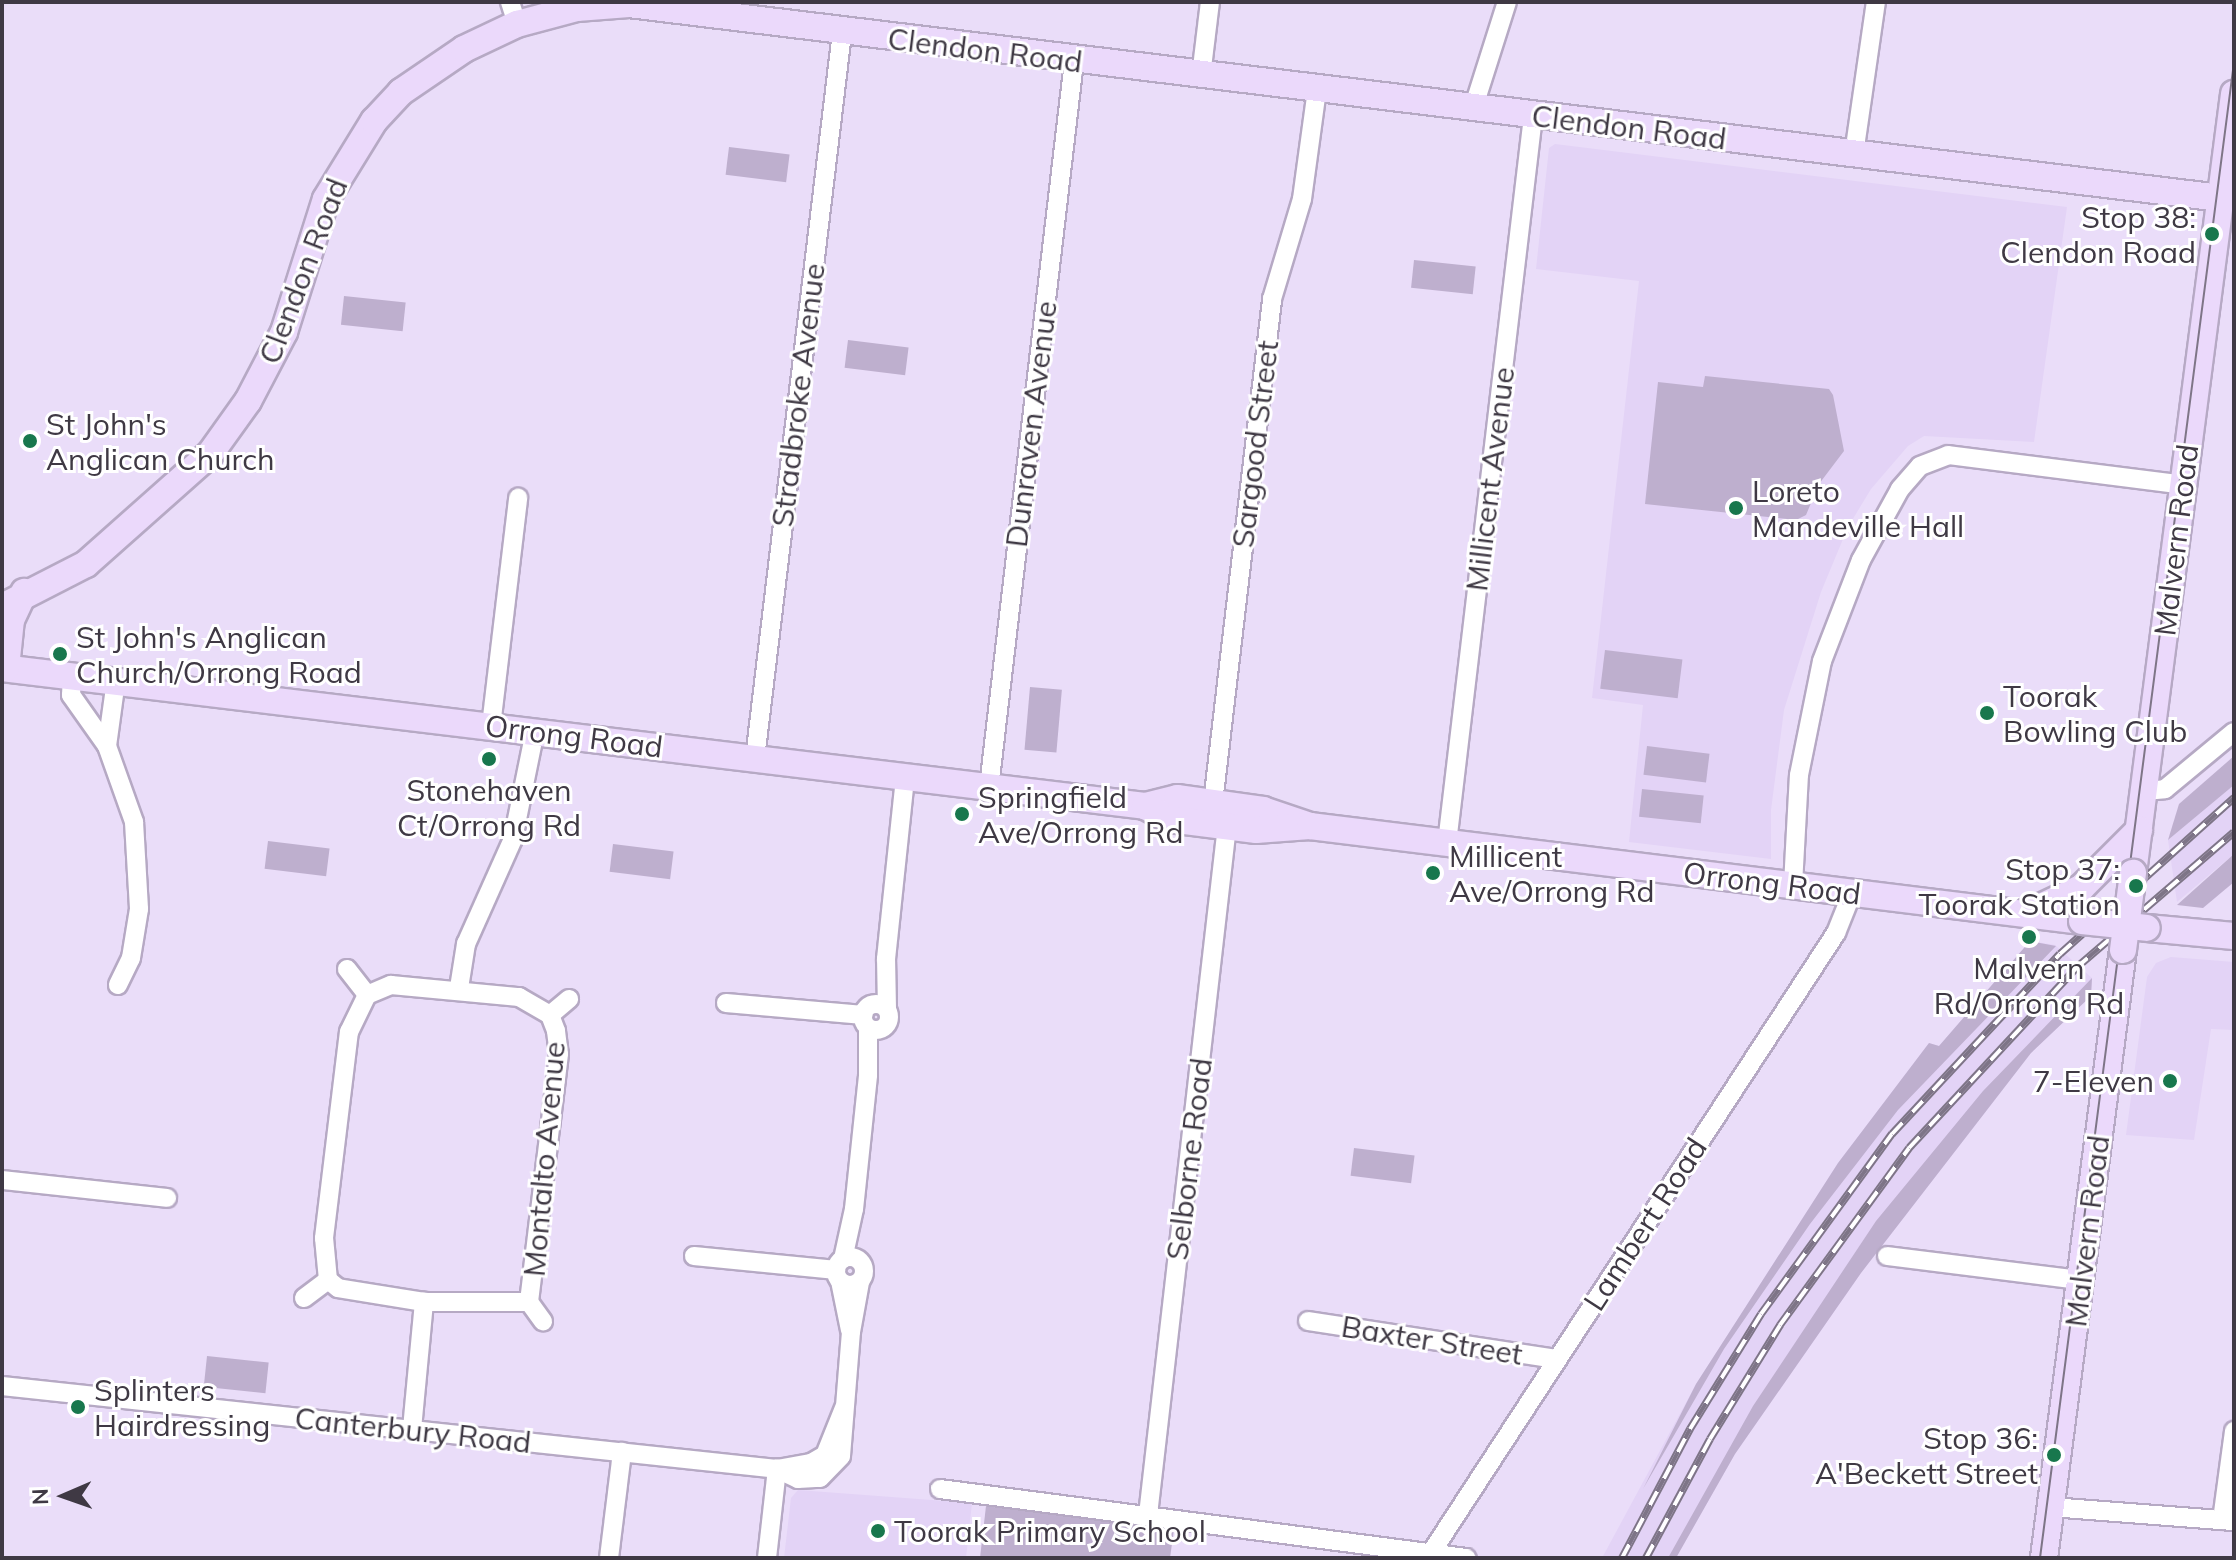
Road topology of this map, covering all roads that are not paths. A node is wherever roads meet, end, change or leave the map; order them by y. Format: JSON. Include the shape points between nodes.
{"nodes":[{"id":1,"x":1210,"y":2,"type":"edge"},
{"id":2,"x":1507,"y":2,"type":"edge"},
{"id":3,"x":1876,"y":2,"type":"edge"},
{"id":4,"x":613,"y":3,"type":"edge"},
{"id":5,"x":514,"y":13,"type":"edge"},
{"id":6,"x":842,"y":33,"type":"junction"},
{"id":7,"x":1074,"y":61,"type":"junction"},
{"id":8,"x":1201,"y":76,"type":"junction"},
{"id":9,"x":1317,"y":90,"type":"junction"},
{"id":10,"x":2234,"y":94,"type":"edge"},
{"id":11,"x":1473,"y":109,"type":"junction"},
{"id":12,"x":1533,"y":116,"type":"junction"},
{"id":13,"x":1854,"y":154,"type":"junction"},
{"id":14,"x":2227,"y":199,"type":"edge"},
{"id":15,"x":2184,"y":485,"type":"junction"},
{"id":16,"x":518,"y":498,"type":"dead end"},
{"id":17,"x":13,"y":600,"type":"edge"},
{"id":18,"x":4,"y":668,"type":"edge"},
{"id":19,"x":72,"y":676,"type":"junction"},
{"id":20,"x":116,"y":680,"type":"junction"},
{"id":21,"x":491,"y":726,"type":"junction"},
{"id":22,"x":535,"y":731,"type":"junction"},
{"id":23,"x":2234,"y":732,"type":"edge"},
{"id":24,"x":107,"y":746,"type":"junction"},
{"id":25,"x":755,"y":758,"type":"junction"},
{"id":26,"x":905,"y":777,"type":"junction"},
{"id":27,"x":989,"y":787,"type":"junction"},
{"id":28,"x":2144,"y":791,"type":"junction"},
{"id":29,"x":1220,"y":815,"type":"junction"},
{"id":30,"x":2139,"y":830,"type":"junction"},
{"id":31,"x":1447,"y":843,"type":"junction"},
{"id":32,"x":1793,"y":885,"type":"junction"},
{"id":33,"x":1852,"y":893,"type":"junction"},
{"id":34,"x":2025,"y":914,"type":"junction"},
{"id":35,"x":2132,"y":935,"type":"junction"},
{"id":36,"x":2234,"y":936,"type":"edge"},
{"id":37,"x":347,"y":969,"type":"dead end"},
{"id":38,"x":118,"y":985,"type":"dead end"},
{"id":39,"x":459,"y":988,"type":"junction"},
{"id":40,"x":367,"y":995,"type":"junction"},
{"id":41,"x":569,"y":999,"type":"dead end"},
{"id":42,"x":726,"y":1003,"type":"dead end"},
{"id":43,"x":550,"y":1015,"type":"junction"},
{"id":44,"x":875,"y":1016,"type":"junction"},
{"id":45,"x":2,"y":1180,"type":"edge"},
{"id":46,"x":167,"y":1198,"type":"dead end"},
{"id":47,"x":854,"y":1209,"type":"junction"},
{"id":48,"x":694,"y":1256,"type":"dead end"},
{"id":49,"x":1887,"y":1256,"type":"dead end"},
{"id":50,"x":840,"y":1270,"type":"junction"},
{"id":51,"x":862,"y":1274,"type":"junction"},
{"id":52,"x":328,"y":1280,"type":"junction"},
{"id":53,"x":2081,"y":1280,"type":"junction"},
{"id":54,"x":304,"y":1298,"type":"dead end"},
{"id":55,"x":424,"y":1302,"type":"junction"},
{"id":56,"x":529,"y":1302,"type":"junction"},
{"id":57,"x":543,"y":1321,"type":"dead end"},
{"id":58,"x":1308,"y":1321,"type":"dead end"},
{"id":59,"x":851,"y":1332,"type":"junction"},
{"id":60,"x":1557,"y":1359,"type":"junction"},
{"id":61,"x":2,"y":1386,"type":"edge"},
{"id":62,"x":412,"y":1429,"type":"junction"},
{"id":63,"x":2234,"y":1431,"type":"edge"},
{"id":64,"x":622,"y":1452,"type":"junction"},
{"id":65,"x":777,"y":1469,"type":"junction"},
{"id":66,"x":940,"y":1489,"type":"dead end"},
{"id":67,"x":2051,"y":1507,"type":"junction"},
{"id":68,"x":1148,"y":1515,"type":"junction"},
{"id":69,"x":2228,"y":1521,"type":"edge"},
{"id":70,"x":1431,"y":1553,"type":"junction"},
{"id":71,"x":609,"y":1558,"type":"edge"},
{"id":72,"x":767,"y":1558,"type":"edge"},
{"id":73,"x":1466,"y":1558,"type":"edge"},
{"id":74,"x":2044,"y":1558,"type":"edge"}],
"edges":[{"from":1,"to":8,"type":"street"},
{"from":2,"to":11,"type":"street"},
{"from":3,"to":13,"type":"street"},
{"from":4,"to":5,"type":"main road","name":"Clendon Road"},
{"from":4,"to":6,"type":"main road","name":"Clendon Road"},
{"from":5,"to":17,"type":"main road","name":"Clendon Road","via":[[433,69],[374,121],[326,199],[290,318],[270,361],[210,454],[86,564]]},
{"from":6,"to":7,"type":"main road","name":"Clendon Road"},
{"from":6,"to":25,"type":"street","name":"Stradbroke Avenue"},
{"from":7,"to":8,"type":"main road","name":"Clendon Road"},
{"from":7,"to":27,"type":"street","name":"Dunraven Avenue"},
{"from":8,"to":9,"type":"main road","name":"Clendon Road"},
{"from":9,"to":11,"type":"main road","name":"Clendon Road"},
{"from":9,"to":29,"type":"street","name":"Sargood Street","via":[[1302,199],[1272,299]]},
{"from":10,"to":14,"type":"main road","name":"Malvern Road"},
{"from":11,"to":12,"type":"main road","name":"Clendon Road"},
{"from":12,"to":13,"type":"main road","name":"Clendon Road"},
{"from":12,"to":31,"type":"street","name":"Millicent Avenue"},
{"from":13,"to":14,"type":"main road","name":"Clendon Road"},
{"from":14,"to":15,"type":"main road","name":"Malvern Road"},
{"from":15,"to":28,"type":"main road","name":"Malvern Road"},
{"from":15,"to":32,"type":"street","via":[[1948,455],[1920,466],[1867,547],[1822,661],[1799,775]]},
{"from":16,"to":21,"type":"street"},
{"from":17,"to":18,"type":"main road","name":"Clendon Road"},
{"from":18,"to":19,"type":"main road","name":"Orrong Road"},
{"from":19,"to":20,"type":"main road","name":"Orrong Road"},
{"from":19,"to":24,"type":"street","via":[[71,695]]},
{"from":20,"to":21,"type":"main road","name":"Orrong Road"},
{"from":20,"to":24,"type":"street"},
{"from":21,"to":22,"type":"main road","name":"Orrong Road"},
{"from":22,"to":25,"type":"main road","name":"Orrong Road"},
{"from":22,"to":39,"type":"street","via":[[517,825],[466,944]]},
{"from":23,"to":28,"type":"street","via":[[2165,789]]},
{"from":24,"to":38,"type":"street","via":[[126,789],[140,877],[136,936]]},
{"from":25,"to":26,"type":"main road","name":"Orrong Road"},
{"from":26,"to":27,"type":"main road","name":"Orrong Road"},
{"from":26,"to":44,"type":"street"},
{"from":27,"to":29,"type":"main road","name":"Orrong Road","via":[[1145,806],[1177,798]]},
{"from":28,"to":30,"type":"main road","name":"Malvern Road"},
{"from":29,"to":31,"type":"main road","name":"Orrong Road","via":[[1263,810],[1310,826]]},
{"from":29,"to":68,"type":"street","name":"Selborne Road"},
{"from":30,"to":34,"type":"main road","via":[[2081,888]]},
{"from":30,"to":35,"type":"main road","name":"Malvern Road","bridge":true},
{"from":31,"to":32,"type":"main road","name":"Orrong Road"},
{"from":32,"to":33,"type":"main road","name":"Orrong Road"},
{"from":33,"to":34,"type":"main road","name":"Orrong Road"},
{"from":33,"to":60,"type":"street","name":"Lambert Road","via":[[1836,933]]},
{"from":34,"to":35,"type":"main road","name":"Orrong Road","bridge":true,"via":[[2082,921]]},
{"from":35,"to":36,"type":"main road","name":"Orrong Road"},
{"from":35,"to":53,"type":"main road","name":"Malvern Road"},
{"from":37,"to":40,"type":"street"},
{"from":39,"to":40,"type":"street","name":"Montalto Avenue","via":[[401,984]]},
{"from":39,"to":43,"type":"street","name":"Montalto Avenue","via":[[519,997]]},
{"from":40,"to":52,"type":"street","via":[[355,1010],[349,1032],[324,1238]]},
{"from":41,"to":43,"type":"street","name":"Montalto Avenue"},
{"from":42,"to":44,"type":"street"},
{"from":43,"to":56,"type":"street","name":"Montalto Avenue","via":[[559,1054]]},
{"from":44,"to":47,"type":"street"},
{"from":45,"to":46,"type":"street"},
{"from":47,"to":50,"type":"street"},
{"from":47,"to":51,"type":"street"},
{"from":48,"to":50,"type":"street"},
{"from":49,"to":53,"type":"street"},
{"from":50,"to":51,"type":"street","via":[[852,1285]]},
{"from":50,"to":51,"type":"street","via":[[857,1258]]},
{"from":50,"to":59,"type":"street"},
{"from":51,"to":59,"type":"street"},
{"from":52,"to":54,"type":"street"},
{"from":52,"to":55,"type":"street","name":"Montalto Avenue","via":[[338,1288]]},
{"from":53,"to":67,"type":"main road","name":"Malvern Road"},
{"from":55,"to":56,"type":"street","name":"Montalto Avenue"},
{"from":55,"to":62,"type":"street"},
{"from":56,"to":57,"type":"street","name":"Montalto Avenue"},
{"from":58,"to":60,"type":"street","name":"Baxter Street","via":[[1446,1338]]},
{"from":59,"to":65,"type":"street","name":"Canterbury Road","via":[[844,1408],[825,1455]]},
{"from":60,"to":70,"type":"street","name":"Lambert Road"},
{"from":61,"to":62,"type":"street","name":"Canterbury Road"},
{"from":62,"to":64,"type":"street","name":"Canterbury Road"},
{"from":63,"to":69,"type":"street"},
{"from":64,"to":65,"type":"street","name":"Canterbury Road"},
{"from":64,"to":71,"type":"street"},
{"from":65,"to":72,"type":"street"},
{"from":66,"to":68,"type":"street"},
{"from":67,"to":69,"type":"street"},
{"from":67,"to":74,"type":"main road","name":"Malvern Road"},
{"from":68,"to":70,"type":"street"},
{"from":70,"to":73,"type":"street"}]}
